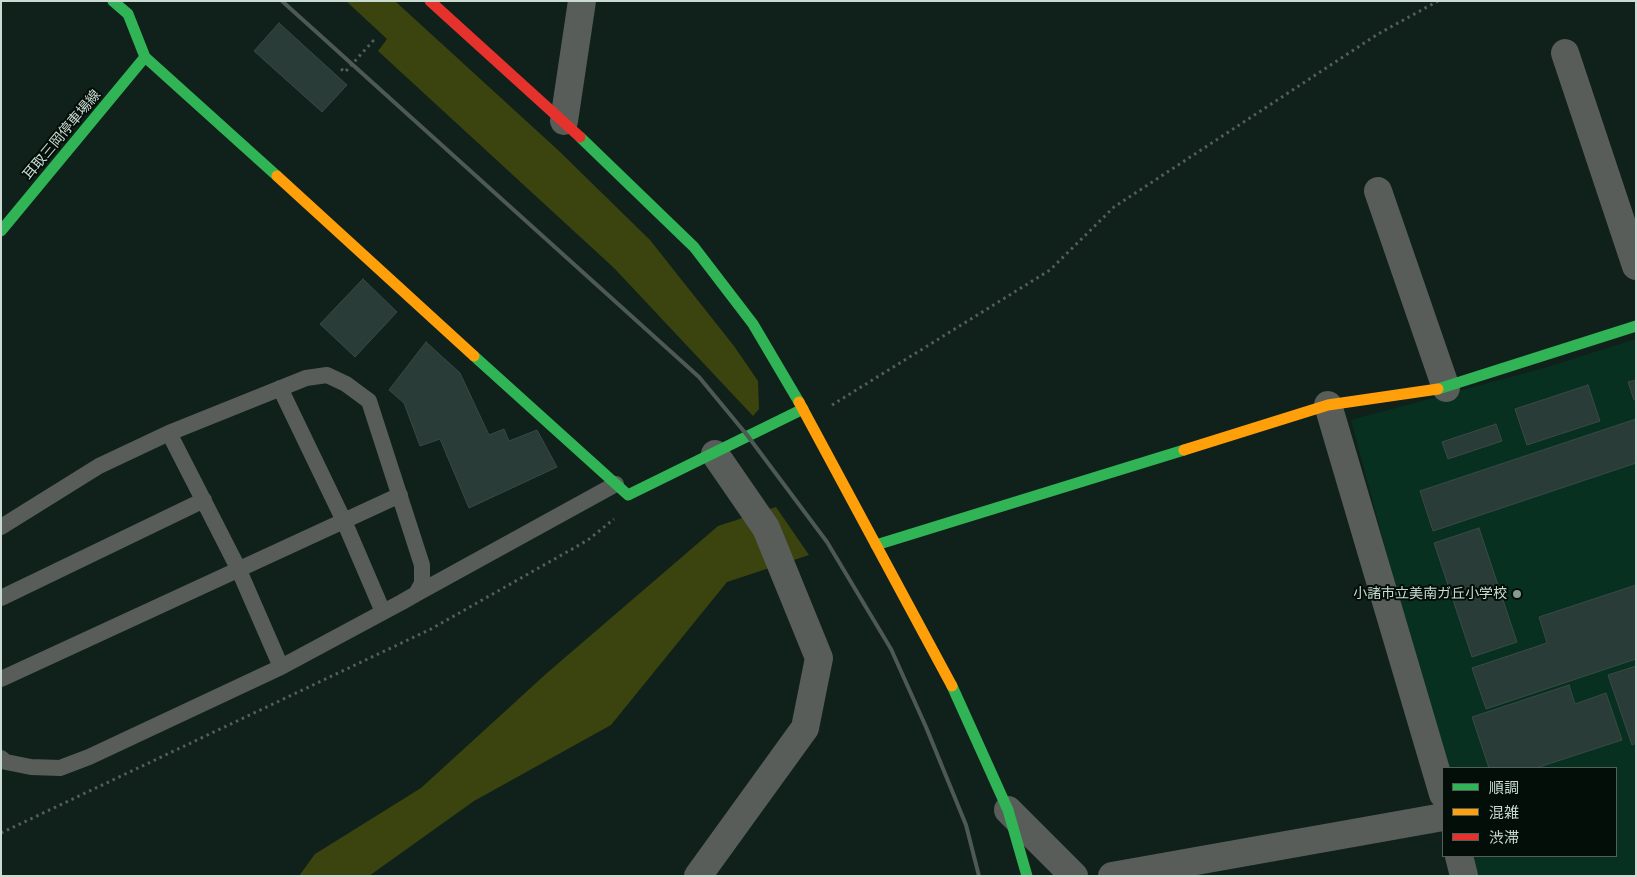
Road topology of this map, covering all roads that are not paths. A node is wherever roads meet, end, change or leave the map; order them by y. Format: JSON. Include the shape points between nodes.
{"nodes":[{"id":1,"x":113,"y":1,"type":"edge"},
{"id":2,"x":430,"y":1,"type":"edge"},
{"id":3,"x":582,"y":1,"type":"edge"},
{"id":4,"x":1565,"y":54,"type":"dead end"},
{"id":5,"x":145,"y":57,"type":"junction"},
{"id":6,"x":564,"y":121,"type":"junction"},
{"id":7,"x":1378,"y":191,"type":"dead end"},
{"id":8,"x":1,"y":232,"type":"edge"},
{"id":9,"x":1636,"y":266,"type":"edge"},
{"id":10,"x":1636,"y":326,"type":"edge"},
{"id":11,"x":280,"y":388,"type":"junction"},
{"id":12,"x":1446,"y":388,"type":"junction"},
{"id":13,"x":1328,"y":405,"type":"junction"},
{"id":14,"x":806,"y":414,"type":"junction"},
{"id":15,"x":170,"y":433,"type":"junction"},
{"id":16,"x":715,"y":454,"type":"junction"},
{"id":17,"x":622,"y":489,"type":"junction"},
{"id":18,"x":400,"y":495,"type":"junction"},
{"id":19,"x":204,"y":500,"type":"junction"},
{"id":20,"x":344,"y":521,"type":"junction"},
{"id":21,"x":1,"y":527,"type":"edge"},
{"id":22,"x":876,"y":545,"type":"junction"},
{"id":23,"x":238,"y":568,"type":"junction"},
{"id":24,"x":416,"y":594,"type":"junction"},
{"id":25,"x":1,"y":598,"type":"edge"},
{"id":26,"x":383,"y":612,"type":"junction"},
{"id":27,"x":281,"y":667,"type":"junction"},
{"id":28,"x":1,"y":679,"type":"edge"},
{"id":29,"x":1,"y":758,"type":"edge"},
{"id":30,"x":1442,"y":791,"type":"edge"},
{"id":31,"x":1008,"y":810,"type":"junction"},
{"id":32,"x":1442,"y":817,"type":"edge"},
{"id":33,"x":1460,"y":857,"type":"edge"},
{"id":34,"x":698,"y":876,"type":"edge"},
{"id":35,"x":1028,"y":876,"type":"edge"},
{"id":36,"x":1074,"y":876,"type":"edge"},
{"id":37,"x":1112,"y":876,"type":"edge"},
{"id":38,"x":1464,"y":876,"type":"edge"}],
"edges":[{"from":1,"to":5,"type":"street","via":[[128,14]]},
{"from":2,"to":6,"type":"street"},
{"from":3,"to":6,"type":"street"},
{"from":4,"to":9,"type":"street"},
{"from":5,"to":8,"type":"street","name":"耳取三岡停車場線"},
{"from":5,"to":17,"type":"street"},
{"from":6,"to":14,"type":"street","via":[[694,247],[753,324]]},
{"from":7,"to":12,"type":"street"},
{"from":10,"to":12,"type":"street"},
{"from":11,"to":15,"type":"lane"},
{"from":11,"to":18,"type":"lane","via":[[327,374],[368,402]]},
{"from":11,"to":20,"type":"lane"},
{"from":12,"to":13,"type":"street"},
{"from":13,"to":22,"type":"street"},
{"from":13,"to":30,"type":"street"},
{"from":14,"to":16,"type":"street","via":[[747,435]]},
{"from":14,"to":22,"type":"street"},
{"from":15,"to":19,"type":"lane"},
{"from":15,"to":21,"type":"lane","via":[[99,466]]},
{"from":16,"to":17,"type":"street"},
{"from":16,"to":34,"type":"street","via":[[766,528],[819,658],[805,728]]},
{"from":17,"to":24,"type":"lane"},
{"from":18,"to":20,"type":"lane"},
{"from":18,"to":24,"type":"lane","via":[[422,565],[422,583]]},
{"from":19,"to":23,"type":"lane"},
{"from":19,"to":25,"type":"lane"},
{"from":20,"to":23,"type":"lane"},
{"from":20,"to":26,"type":"lane"},
{"from":22,"to":31,"type":"street","via":[[952,688]]},
{"from":23,"to":27,"type":"lane"},
{"from":23,"to":28,"type":"lane"},
{"from":24,"to":26,"type":"lane"},
{"from":26,"to":27,"type":"lane"},
{"from":27,"to":29,"type":"lane","via":[[60,768],[31,767]]},
{"from":31,"to":35,"type":"street"},
{"from":31,"to":36,"type":"street"},
{"from":32,"to":37,"type":"street"},
{"from":33,"to":38,"type":"street"}]}
